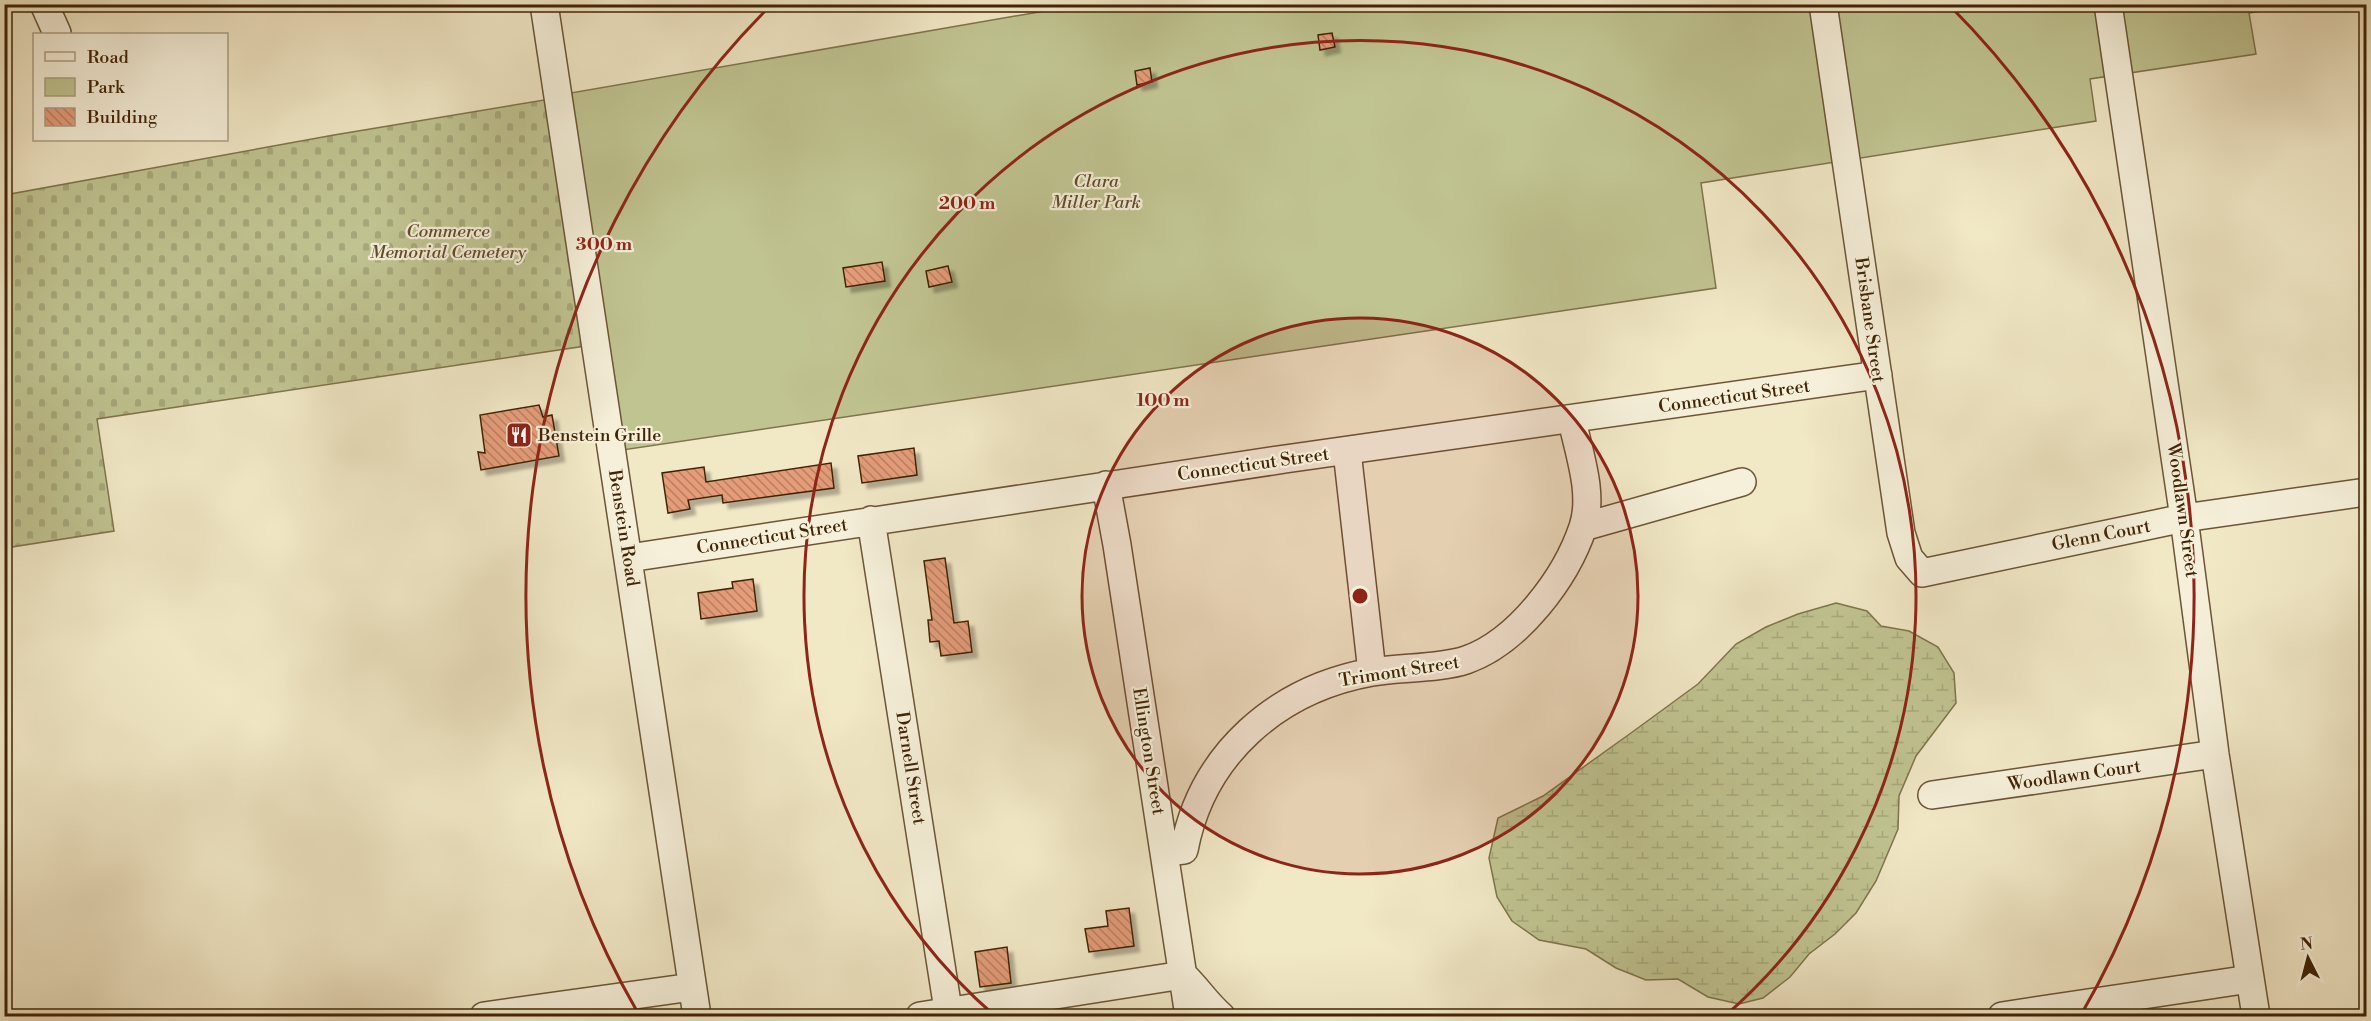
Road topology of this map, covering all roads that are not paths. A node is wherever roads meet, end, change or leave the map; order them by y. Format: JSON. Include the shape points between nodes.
{"nodes":[{"id":1,"x":44,"y":4,"type":"edge"},
{"id":2,"x":544,"y":4,"type":"edge"},
{"id":3,"x":1823,"y":4,"type":"edge"},
{"id":4,"x":2108,"y":4,"type":"edge"},
{"id":5,"x":57,"y":33,"type":"dead end"},
{"id":6,"x":1878,"y":375,"type":"junction"},
{"id":7,"x":1572,"y":420,"type":"junction"},
{"id":8,"x":1347,"y":451,"type":"junction"},
{"id":9,"x":1742,"y":482,"type":"dead end"},
{"id":10,"x":1106,"y":485,"type":"junction"},
{"id":11,"x":2367,"y":492,"type":"edge"},
{"id":12,"x":2184,"y":518,"type":"junction"},
{"id":13,"x":871,"y":520,"type":"junction"},
{"id":14,"x":1583,"y":527,"type":"junction"},
{"id":15,"x":629,"y":558,"type":"junction"},
{"id":16,"x":1979,"y":560,"type":"joint"},
{"id":17,"x":1372,"y":672,"type":"junction"},
{"id":18,"x":2215,"y":754,"type":"junction"},
{"id":19,"x":1932,"y":795,"type":"dead end"},
{"id":20,"x":1165,"y":852,"type":"junction"},
{"id":21,"x":1183,"y":975,"type":"junction"},
{"id":22,"x":2250,"y":979,"type":"junction"},
{"id":23,"x":692,"y":987,"type":"junction"},
{"id":24,"x":948,"y":1014,"type":"edge"},
{"id":25,"x":484,"y":1017,"type":"edge"},
{"id":26,"x":697,"y":1017,"type":"edge"},
{"id":27,"x":920,"y":1017,"type":"edge"},
{"id":28,"x":1189,"y":1017,"type":"edge"},
{"id":29,"x":1221,"y":1017,"type":"edge"},
{"id":30,"x":2002,"y":1017,"type":"edge"},
{"id":31,"x":2256,"y":1017,"type":"edge"}],
"edges":[{"from":1,"to":5,"type":"street"},
{"from":2,"to":15,"type":"street","name":"Benstein Road"},
{"from":3,"to":6,"type":"street","name":"Brisbane Street"},
{"from":4,"to":12,"type":"street","name":"Woodlawn Street"},
{"from":6,"to":7,"type":"street","name":"Connecticut Street"},
{"from":6,"to":16,"type":"street","name":"Brisbane Street","via":[[1900,533],[1909,558],[1922,573]]},
{"from":7,"to":8,"type":"street","name":"Connecticut Street"},
{"from":7,"to":14,"type":"street","name":"Trimont Street","via":[[1586,487],[1587,514]]},
{"from":8,"to":10,"type":"street","name":"Connecticut Street"},
{"from":8,"to":17,"type":"street"},
{"from":9,"to":14,"type":"street"},
{"from":10,"to":13,"type":"street","name":"Connecticut Street"},
{"from":10,"to":20,"type":"street","name":"Ellington Street"},
{"from":11,"to":12,"type":"street","name":"Glenn Court"},
{"from":12,"to":16,"type":"street","name":"Glenn Court"},
{"from":12,"to":18,"type":"street","name":"Woodlawn Street"},
{"from":13,"to":15,"type":"street","name":"Connecticut Street"},
{"from":13,"to":24,"type":"street","name":"Darnell Street"},
{"from":14,"to":17,"type":"street","name":"Trimont Street","via":[[1557,582],[1496,645],[1466,660]]},
{"from":15,"to":23,"type":"street","name":"Benstein Road"},
{"from":17,"to":20,"type":"street","name":"Trimont Street","via":[[1330,682],[1302,695],[1276,708],[1242,736],[1211,776],[1187,831],[1184,850]]},
{"from":18,"to":19,"type":"street","name":"Woodlawn Court"},
{"from":18,"to":22,"type":"street","name":"Woodlawn Street"},
{"from":20,"to":21,"type":"street","name":"Ellington Street"},
{"from":21,"to":24,"type":"street"},
{"from":21,"to":28,"type":"street","name":"Ellington Street"},
{"from":21,"to":29,"type":"street"},
{"from":22,"to":30,"type":"street"},
{"from":22,"to":31,"type":"street","name":"Woodlawn Street"},
{"from":23,"to":25,"type":"street"},
{"from":23,"to":26,"type":"street","name":"Benstein Road"},
{"from":24,"to":27,"type":"street"}]}
